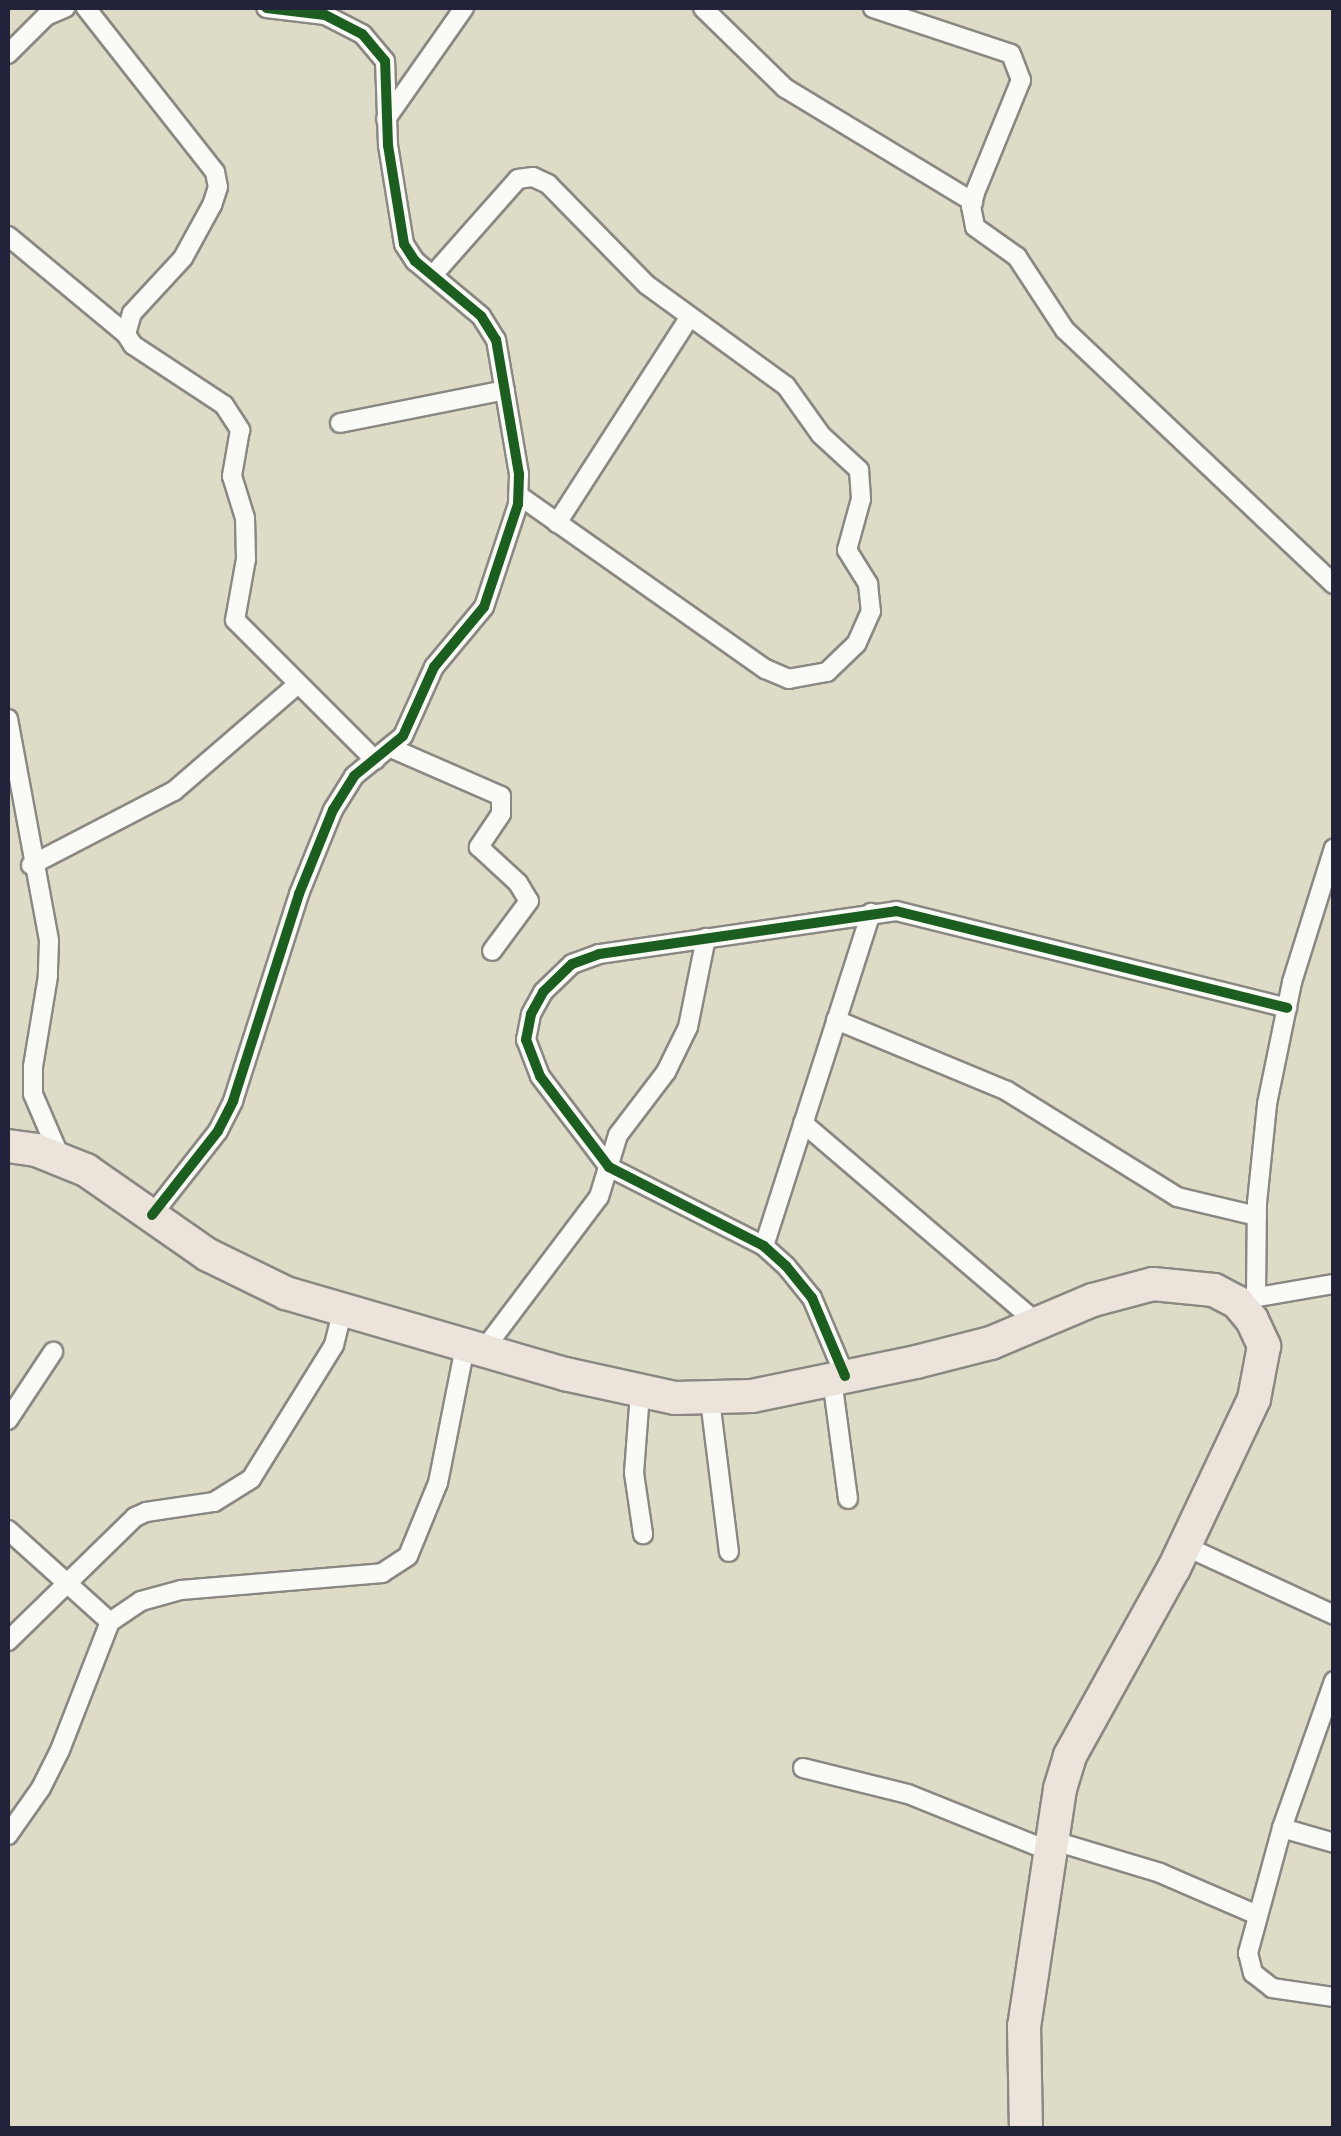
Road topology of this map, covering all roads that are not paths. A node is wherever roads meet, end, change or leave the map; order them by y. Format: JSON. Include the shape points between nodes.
{"nodes":[{"id":1,"x":64,"y":8,"type":"edge"},
{"id":2,"x":86,"y":8,"type":"edge"},
{"id":3,"x":266,"y":8,"type":"edge"},
{"id":4,"x":464,"y":8,"type":"edge"},
{"id":5,"x":703,"y":8,"type":"edge"},
{"id":6,"x":873,"y":8,"type":"edge"},
{"id":7,"x":307,"y":11,"type":"edge"},
{"id":8,"x":8,"y":54,"type":"edge"},
{"id":9,"x":386,"y":119,"type":"junction"},
{"id":10,"x":973,"y":202,"type":"junction"},
{"id":11,"x":8,"y":236,"type":"edge"},
{"id":12,"x":433,"y":275,"type":"junction"},
{"id":13,"x":690,"y":317,"type":"junction"},
{"id":14,"x":126,"y":334,"type":"junction"},
{"id":15,"x":504,"y":390,"type":"junction"},
{"id":16,"x":340,"y":423,"type":"dead end"},
{"id":17,"x":518,"y":496,"type":"junction"},
{"id":18,"x":557,"y":523,"type":"junction"},
{"id":19,"x":1334,"y":584,"type":"edge"},
{"id":20,"x":297,"y":685,"type":"junction"},
{"id":21,"x":8,"y":719,"type":"edge"},
{"id":22,"x":392,"y":748,"type":"junction"},
{"id":23,"x":375,"y":760,"type":"junction"},
{"id":24,"x":1334,"y":848,"type":"edge"},
{"id":25,"x":31,"y":865,"type":"junction"},
{"id":26,"x":871,"y":912,"type":"junction"},
{"id":27,"x":706,"y":938,"type":"junction"},
{"id":28,"x":492,"y":951,"type":"dead end"},
{"id":29,"x":1287,"y":1008,"type":"junction"},
{"id":30,"x":836,"y":1020,"type":"junction"},
{"id":31,"x":803,"y":1123,"type":"junction"},
{"id":32,"x":8,"y":1146,"type":"edge"},
{"id":33,"x":61,"y":1158,"type":"junction"},
{"id":34,"x":609,"y":1167,"type":"junction"},
{"id":35,"x":152,"y":1215,"type":"junction"},
{"id":36,"x":1256,"y":1216,"type":"junction"},
{"id":37,"x":764,"y":1246,"type":"junction"},
{"id":38,"x":1334,"y":1284,"type":"edge"},
{"id":39,"x":1246,"y":1299,"type":"junction"},
{"id":40,"x":342,"y":1312,"type":"junction"},
{"id":41,"x":1038,"y":1324,"type":"junction"},
{"id":42,"x":474,"y":1350,"type":"junction"},
{"id":43,"x":53,"y":1352,"type":"dead end"},
{"id":44,"x":839,"y":1378,"type":"junction"},
{"id":45,"x":640,"y":1392,"type":"junction"},
{"id":46,"x":710,"y":1400,"type":"junction"},
{"id":47,"x":8,"y":1420,"type":"edge"},
{"id":48,"x":848,"y":1500,"type":"dead end"},
{"id":49,"x":8,"y":1530,"type":"edge"},
{"id":50,"x":643,"y":1534,"type":"dead end"},
{"id":51,"x":1185,"y":1546,"type":"junction"},
{"id":52,"x":729,"y":1552,"type":"dead end"},
{"id":53,"x":67,"y":1586,"type":"junction"},
{"id":54,"x":1334,"y":1615,"type":"edge"},
{"id":55,"x":110,"y":1622,"type":"junction"},
{"id":56,"x":8,"y":1642,"type":"edge"},
{"id":57,"x":1334,"y":1680,"type":"edge"},
{"id":58,"x":803,"y":1768,"type":"dead end"},
{"id":59,"x":1282,"y":1828,"type":"junction"},
{"id":60,"x":8,"y":1835,"type":"edge"},
{"id":61,"x":1334,"y":1843,"type":"edge"},
{"id":62,"x":1050,"y":1845,"type":"junction"},
{"id":63,"x":1257,"y":1915,"type":"junction"},
{"id":64,"x":1334,"y":1996,"type":"edge"},
{"id":65,"x":1026,"y":2128,"type":"edge"}],
"edges":[{"from":1,"to":8,"type":"street","via":[[46,16]]},
{"from":2,"to":14,"type":"street","via":[[208,162],[218,187],[182,258],[132,313]]},
{"from":3,"to":7,"type":"street"},
{"from":4,"to":9,"type":"street"},
{"from":5,"to":10,"type":"street","via":[[784,88]]},
{"from":6,"to":10,"type":"street","via":[[992,45],[1019,66],[1017,97]]},
{"from":7,"to":9,"type":"street","via":[[342,23],[378,47],[385,61]]},
{"from":9,"to":12,"type":"street","via":[[404,244]]},
{"from":10,"to":19,"type":"street","via":[[975,227],[1017,257],[1065,330]]},
{"from":11,"to":14,"type":"street"},
{"from":12,"to":13,"type":"street","via":[[508,188],[533,176]]},
{"from":12,"to":15,"type":"street","via":[[490,328]]},
{"from":13,"to":18,"type":"street"},
{"from":13,"to":18,"type":"street","via":[[786,386],[821,435],[859,470],[861,499],[847,550],[871,596],[856,644],[827,672],[810,678],[765,670]]},
{"from":14,"to":20,"type":"street","via":[[234,415],[240,430],[232,476],[246,537],[235,620]]},
{"from":15,"to":16,"type":"street"},
{"from":15,"to":17,"type":"street"},
{"from":17,"to":18,"type":"street"},
{"from":17,"to":22,"type":"street","via":[[490,597],[434,667],[414,717]]},
{"from":20,"to":23,"type":"street"},
{"from":20,"to":25,"type":"street","via":[[174,790]]},
{"from":21,"to":25,"type":"street"},
{"from":22,"to":23,"type":"street"},
{"from":22,"to":28,"type":"street","via":[[501,796],[501,814],[480,847],[529,901]]},
{"from":23,"to":35,"type":"street","via":[[354,776],[333,810],[218,1131]]},
{"from":24,"to":29,"type":"street"},
{"from":25,"to":33,"type":"street","via":[[50,958],[32,1066],[34,1094]]},
{"from":26,"to":27,"type":"street"},
{"from":26,"to":29,"type":"street","via":[[928,916]]},
{"from":26,"to":30,"type":"street"},
{"from":27,"to":34,"type":"street","via":[[688,1027],[666,1072],[618,1135]]},
{"from":27,"to":34,"type":"street","via":[[572,964],[531,1014],[531,1060]]},
{"from":29,"to":36,"type":"street","via":[[1267,1104]]},
{"from":30,"to":31,"type":"street"},
{"from":30,"to":36,"type":"street","via":[[1008,1091],[1177,1197]]},
{"from":31,"to":37,"type":"street"},
{"from":31,"to":41,"type":"street"},
{"from":32,"to":33,"type":"highway"},
{"from":33,"to":35,"type":"highway"},
{"from":34,"to":37,"type":"street"},
{"from":34,"to":42,"type":"street","via":[[586,1217]]},
{"from":35,"to":40,"type":"highway","via":[[208,1255]]},
{"from":36,"to":39,"type":"street"},
{"from":37,"to":44,"type":"street","via":[[812,1298]]},
{"from":38,"to":39,"type":"street"},
{"from":39,"to":41,"type":"highway","via":[[1152,1284]]},
{"from":39,"to":51,"type":"highway","via":[[1264,1346],[1260,1381]]},
{"from":40,"to":42,"type":"highway"},
{"from":40,"to":53,"type":"street","via":[[334,1345],[252,1479],[214,1502],[135,1518]]},
{"from":41,"to":44,"type":"highway","via":[[991,1343]]},
{"from":42,"to":45,"type":"highway"},
{"from":42,"to":55,"type":"street","via":[[438,1484],[408,1556],[396,1567],[181,1590],[140,1602]]},
{"from":43,"to":47,"type":"street"},
{"from":44,"to":46,"type":"highway"},
{"from":44,"to":48,"type":"street"},
{"from":45,"to":46,"type":"highway"},
{"from":45,"to":50,"type":"street","via":[[634,1473]]},
{"from":46,"to":52,"type":"street"},
{"from":49,"to":53,"type":"street"},
{"from":51,"to":54,"type":"street"},
{"from":51,"to":62,"type":"highway","via":[[1070,1756]]},
{"from":53,"to":55,"type":"street"},
{"from":53,"to":56,"type":"street"},
{"from":55,"to":60,"type":"street","via":[[60,1750]]},
{"from":57,"to":59,"type":"street"},
{"from":58,"to":62,"type":"street","via":[[908,1794]]},
{"from":59,"to":61,"type":"street"},
{"from":59,"to":63,"type":"street"},
{"from":62,"to":63,"type":"street","via":[[1160,1873]]},
{"from":62,"to":65,"type":"highway","via":[[1024,2026]]},
{"from":63,"to":64,"type":"street","via":[[1248,1953],[1253,1973],[1280,1991]]}]}
